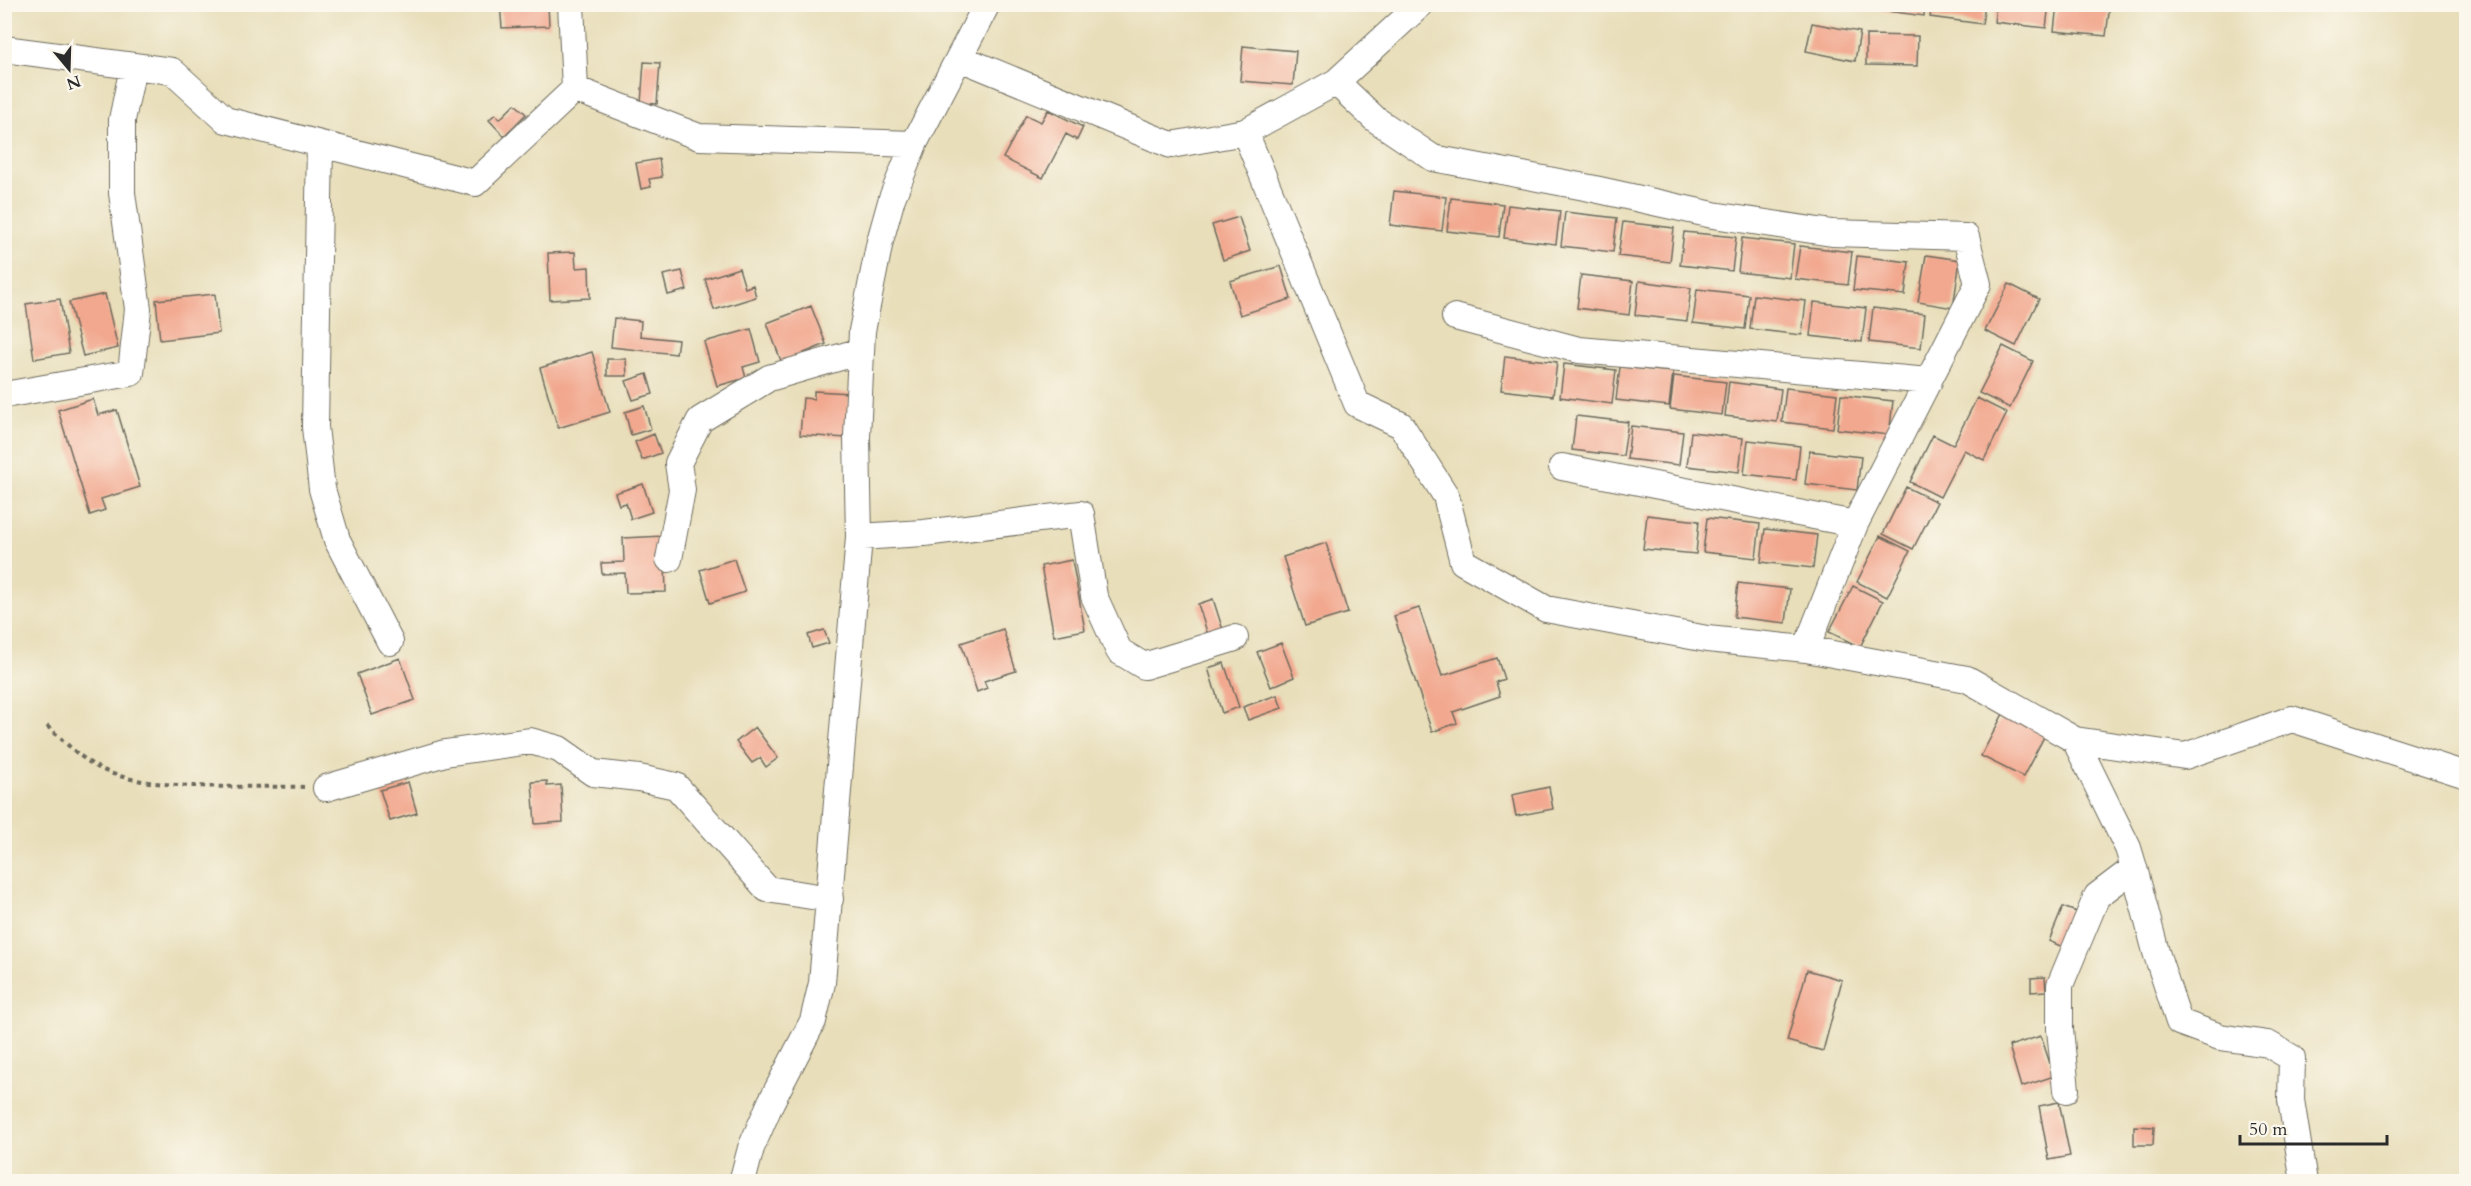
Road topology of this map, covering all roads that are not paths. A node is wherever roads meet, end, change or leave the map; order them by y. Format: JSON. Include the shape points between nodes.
{"nodes":[{"id":1,"x":571,"y":4,"type":"edge"},
{"id":2,"x":987,"y":4,"type":"edge"},
{"id":3,"x":1421,"y":4,"type":"edge"},
{"id":4,"x":4,"y":49,"type":"edge"},
{"id":5,"x":960,"y":58,"type":"junction"},
{"id":6,"x":133,"y":66,"type":"junction"},
{"id":7,"x":1336,"y":82,"type":"junction"},
{"id":8,"x":575,"y":89,"type":"junction"},
{"id":9,"x":1245,"y":132,"type":"junction"},
{"id":10,"x":320,"y":144,"type":"junction"},
{"id":11,"x":914,"y":144,"type":"junction"},
{"id":12,"x":1455,"y":317,"type":"dead end"},
{"id":13,"x":861,"y":351,"type":"junction"},
{"id":14,"x":1929,"y":381,"type":"junction"},
{"id":15,"x":4,"y":395,"type":"edge"},
{"id":16,"x":1562,"y":467,"type":"dead end"},
{"id":17,"x":1855,"y":524,"type":"junction"},
{"id":18,"x":859,"y":537,"type":"junction"},
{"id":19,"x":669,"y":560,"type":"dead end"},
{"id":20,"x":1235,"y":638,"type":"dead end"},
{"id":21,"x":390,"y":642,"type":"dead end"},
{"id":22,"x":1806,"y":649,"type":"junction"},
{"id":23,"x":2075,"y":740,"type":"junction"},
{"id":24,"x":2466,"y":775,"type":"edge"},
{"id":25,"x":326,"y":788,"type":"road end"},
{"id":26,"x":2133,"y":868,"type":"junction"},
{"id":27,"x":830,"y":898,"type":"junction"},
{"id":28,"x":2066,"y":1090,"type":"dead end"},
{"id":29,"x":742,"y":1182,"type":"edge"},
{"id":30,"x":2304,"y":1182,"type":"edge"}],
"edges":[{"from":1,"to":8,"type":"street"},
{"from":2,"to":5,"type":"street"},
{"from":3,"to":7,"type":"street"},
{"from":4,"to":6,"type":"street"},
{"from":5,"to":9,"type":"street","via":[[1171,145]]},
{"from":5,"to":11,"type":"street"},
{"from":6,"to":10,"type":"street","via":[[171,70],[226,120]]},
{"from":6,"to":15,"type":"street","via":[[122,120],[122,193],[138,309],[131,373]]},
{"from":7,"to":9,"type":"street"},
{"from":7,"to":14,"type":"street","via":[[1374,119],[1433,158],[1713,216],[1832,233],[1966,237],[1978,284]]},
{"from":8,"to":10,"type":"street","via":[[475,183]]},
{"from":8,"to":11,"type":"street","via":[[699,137]]},
{"from":9,"to":22,"type":"street","via":[[1357,404],[1401,425],[1446,496],[1462,562],[1546,609],[1707,639]]},
{"from":10,"to":21,"type":"street","via":[[315,427],[322,489],[337,540]]},
{"from":11,"to":13,"type":"street","via":[[880,241]]},
{"from":12,"to":14,"type":"street","via":[[1579,350]]},
{"from":13,"to":18,"type":"street","via":[[857,437]]},
{"from":13,"to":19,"type":"street","via":[[769,378],[700,420],[678,463],[682,490]]},
{"from":14,"to":17,"type":"street"},
{"from":16,"to":17,"type":"street"},
{"from":17,"to":22,"type":"street"},
{"from":18,"to":20,"type":"street","via":[[1081,514],[1094,596],[1119,651],[1144,666]]},
{"from":18,"to":27,"type":"street"},
{"from":22,"to":23,"type":"street","via":[[1967,679]]},
{"from":23,"to":24,"type":"street","via":[[2186,756],[2292,719]]},
{"from":23,"to":26,"type":"street","via":[[2128,848]]},
{"from":25,"to":27,"type":"street","via":[[445,753],[530,741],[559,749],[593,773],[676,786],[767,889]]},
{"from":26,"to":28,"type":"street","via":[[2097,896],[2060,985]]},
{"from":26,"to":30,"type":"street","via":[[2179,1022],[2220,1037],[2268,1044],[2292,1058],[2291,1100]]},
{"from":27,"to":29,"type":"street","via":[[822,983],[813,1021],[771,1102],[751,1148]]}]}
